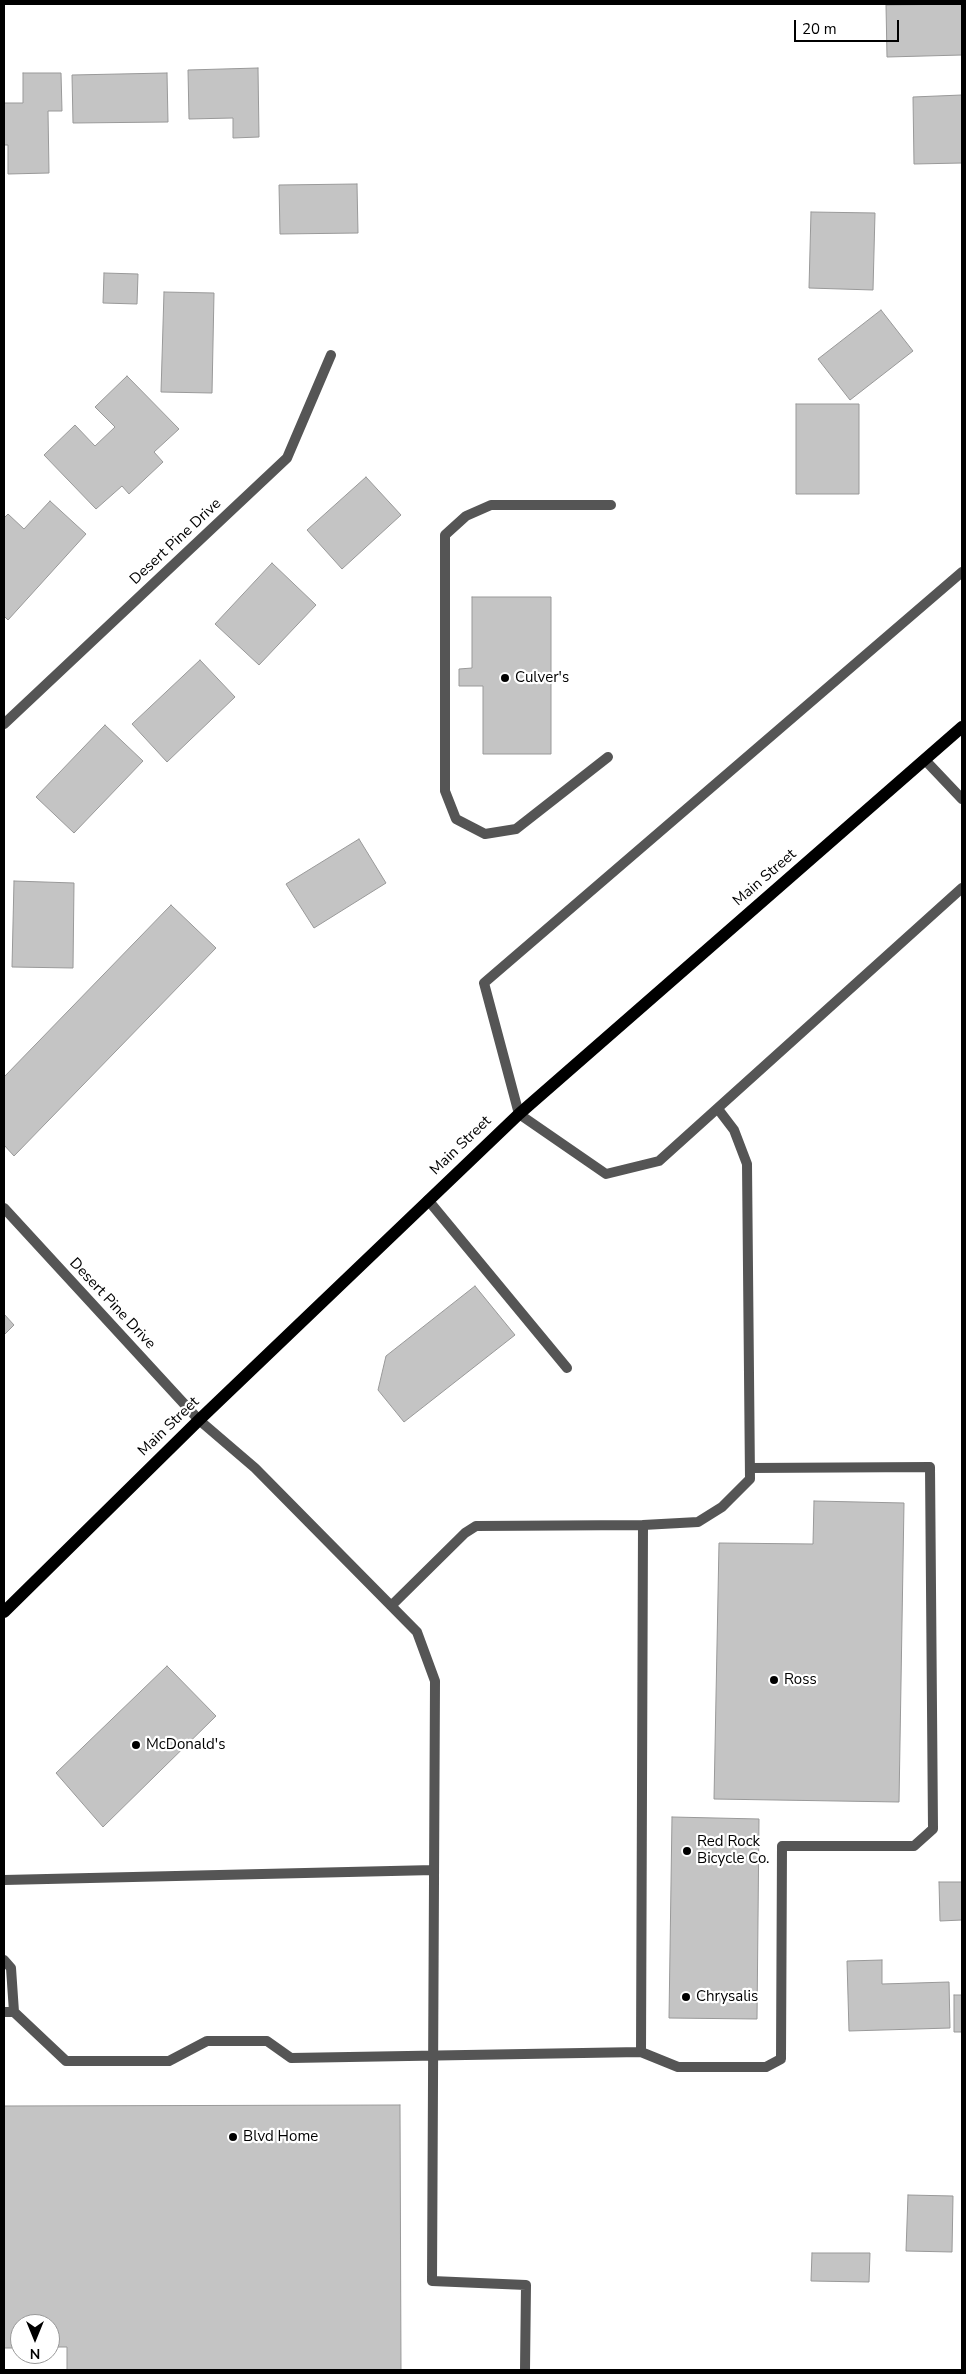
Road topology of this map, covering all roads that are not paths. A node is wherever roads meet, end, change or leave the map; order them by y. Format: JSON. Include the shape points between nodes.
{"nodes":[{"id":1,"x":331,"y":355,"type":"dead end"},
{"id":2,"x":611,"y":505,"type":"dead end"},
{"id":3,"x":962,"y":572,"type":"edge"},
{"id":4,"x":4,"y":724,"type":"edge"},
{"id":5,"x":962,"y":727,"type":"edge"},
{"id":6,"x":608,"y":757,"type":"dead end"},
{"id":7,"x":925,"y":760,"type":"junction"},
{"id":8,"x":962,"y":799,"type":"edge"},
{"id":9,"x":962,"y":888,"type":"edge"},
{"id":10,"x":718,"y":1109,"type":"junction"},
{"id":11,"x":519,"y":1114,"type":"junction"},
{"id":12,"x":428,"y":1200,"type":"junction"},
{"id":13,"x":4,"y":1208,"type":"edge"},
{"id":14,"x":567,"y":1368,"type":"dead end"},
{"id":15,"x":199,"y":1420,"type":"junction"},
{"id":16,"x":750,"y":1468,"type":"junction"},
{"id":17,"x":643,"y":1525,"type":"junction"},
{"id":18,"x":392,"y":1606,"type":"junction"},
{"id":19,"x":4,"y":1612,"type":"edge"},
{"id":20,"x":434,"y":1870,"type":"junction"},
{"id":21,"x":4,"y":1880,"type":"edge"},
{"id":22,"x":4,"y":1960,"type":"edge"},
{"id":23,"x":9,"y":2012,"type":"edge"},
{"id":24,"x":641,"y":2052,"type":"junction"},
{"id":25,"x":434,"y":2055,"type":"junction"},
{"id":26,"x":525,"y":2370,"type":"edge"}],
"edges":[{"from":1,"to":4,"type":"street","name":"Desert Pine Drive","via":[[287,458]]},
{"from":2,"to":6,"type":"street","via":[[491,505],[466,516],[445,535],[445,791],[456,819],[485,834],[516,829]]},
{"from":3,"to":11,"type":"street","via":[[484,982]]},
{"from":5,"to":7,"type":"main road","name":"Main Street"},
{"from":7,"to":8,"type":"street"},
{"from":7,"to":11,"type":"main road","name":"Main Street"},
{"from":9,"to":10,"type":"street"},
{"from":10,"to":11,"type":"street","via":[[659,1161],[606,1174]]},
{"from":10,"to":16,"type":"street","via":[[734,1130],[747,1164]]},
{"from":11,"to":12,"type":"main road","name":"Main Street"},
{"from":12,"to":14,"type":"street"},
{"from":12,"to":15,"type":"main road","name":"Main Street"},
{"from":13,"to":15,"type":"street","name":"Desert Pine Drive"},
{"from":15,"to":18,"type":"street","name":"Desert Pine Drive","via":[[255,1468]]},
{"from":15,"to":19,"type":"main road","name":"Main Street"},
{"from":16,"to":17,"type":"street","via":[[750,1480],[722,1507],[698,1522]]},
{"from":16,"to":24,"type":"street","via":[[930,1467],[933,1829],[914,1846],[782,1846],[781,2059],[766,2067],[678,2067]]},
{"from":17,"to":18,"type":"street","via":[[476,1526]]},
{"from":17,"to":24,"type":"street"},
{"from":18,"to":20,"type":"street","name":"Desert Pine Drive","via":[[417,1632],[435,1681]]},
{"from":20,"to":21,"type":"street"},
{"from":20,"to":25,"type":"street","name":"Desert Pine Drive"},
{"from":22,"to":23,"type":"street","via":[[11,1968]]},
{"from":23,"to":25,"type":"street","via":[[66,2061],[169,2061],[207,2041],[267,2041],[291,2058]]},
{"from":24,"to":25,"type":"street"},
{"from":25,"to":26,"type":"street","name":"Desert Pine Drive","via":[[432,2281],[526,2285]]}]}
